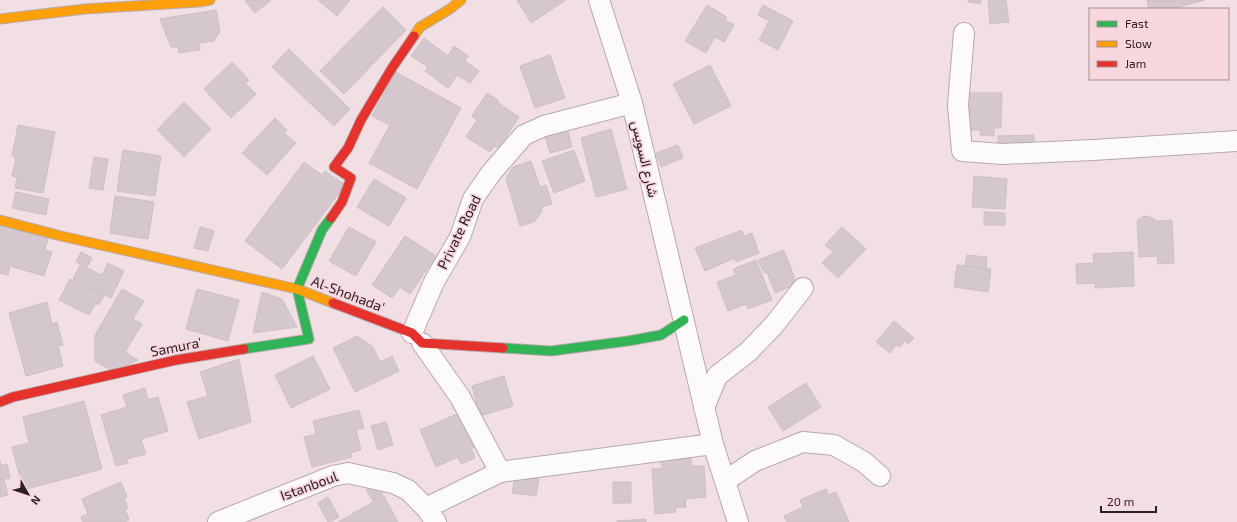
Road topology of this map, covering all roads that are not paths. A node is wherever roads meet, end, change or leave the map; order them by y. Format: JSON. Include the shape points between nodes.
{"nodes":[{"id":1,"x":210,"y":0,"type":"edge"},
{"id":2,"x":461,"y":0,"type":"edge"},
{"id":3,"x":599,"y":0,"type":"edge"},
{"id":4,"x":0,"y":18,"type":"edge"},
{"id":5,"x":964,"y":33,"type":"dead end"},
{"id":6,"x":632,"y":103,"type":"junction"},
{"id":7,"x":1237,"y":141,"type":"edge"},
{"id":8,"x":0,"y":220,"type":"edge"},
{"id":9,"x":803,"y":288,"type":"dead end"},
{"id":10,"x":297,"y":289,"type":"junction"},
{"id":11,"x":684,"y":320,"type":"junction"},
{"id":12,"x":417,"y":338,"type":"junction"},
{"id":13,"x":0,"y":402,"type":"edge"},
{"id":14,"x":704,"y":408,"type":"junction"},
{"id":15,"x":713,"y":444,"type":"junction"},
{"id":16,"x":500,"y":472,"type":"junction"},
{"id":17,"x":880,"y":476,"type":"dead end"},
{"id":18,"x":725,"y":481,"type":"junction"},
{"id":19,"x":431,"y":515,"type":"edge"},
{"id":20,"x":218,"y":522,"type":"edge"},
{"id":21,"x":738,"y":522,"type":"edge"}],
"edges":[{"from":1,"to":4,"type":"street","via":[[85,8]]},
{"from":2,"to":10,"type":"street","via":[[420,27],[392,68],[361,120],[348,148],[334,167],[351,178],[342,202],[322,230]]},
{"from":3,"to":6,"type":"street","name":"شارع السويس"},
{"from":5,"to":7,"type":"street","via":[[958,105],[962,151],[1003,154]]},
{"from":6,"to":11,"type":"street","name":"شارع السويس"},
{"from":6,"to":12,"type":"street","name":"Private Road","via":[[544,126],[524,135],[491,173],[473,199],[460,237],[434,282]]},
{"from":8,"to":10,"type":"street","name":"Al-Shohada'"},
{"from":9,"to":14,"type":"street","via":[[774,325],[748,352],[717,376]]},
{"from":10,"to":12,"type":"street","name":"Al-Shohada'"},
{"from":10,"to":13,"type":"street","name":"Samura'","via":[[309,339],[176,360]]},
{"from":11,"to":12,"type":"street","name":"Al-Shohada'","via":[[661,335],[551,351]]},
{"from":11,"to":14,"type":"street","name":"شارع السويس"},
{"from":12,"to":16,"type":"street","via":[[460,397]]},
{"from":14,"to":15,"type":"street","name":"شارع السويس"},
{"from":15,"to":16,"type":"street"},
{"from":15,"to":18,"type":"street","name":"شارع السويس"},
{"from":16,"to":19,"type":"street"},
{"from":17,"to":18,"type":"street","via":[[864,462],[834,445],[803,442],[755,461]]},
{"from":18,"to":21,"type":"street","name":"شارع السويس"},
{"from":19,"to":20,"type":"street","name":"Istanboul","via":[[408,490],[393,482],[348,473],[339,474]]}]}
